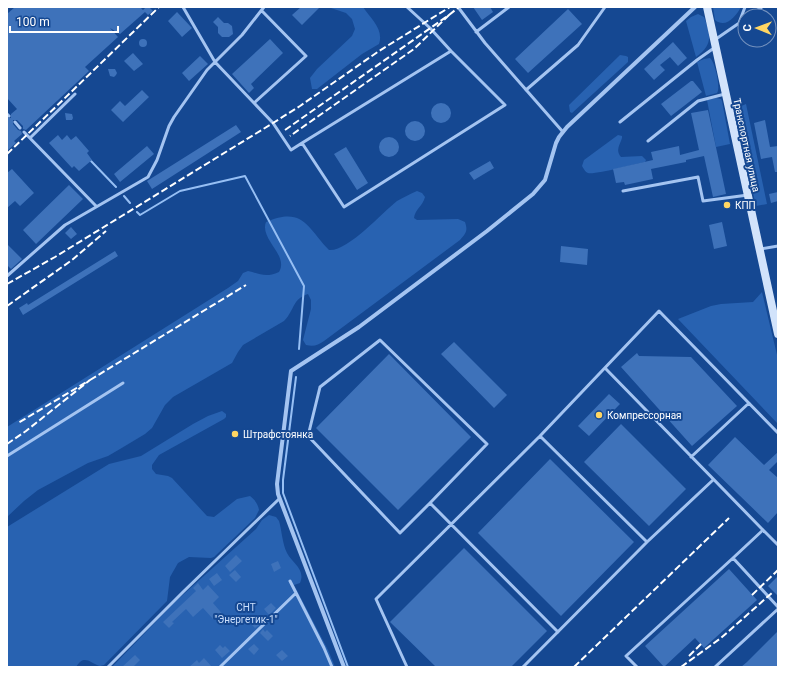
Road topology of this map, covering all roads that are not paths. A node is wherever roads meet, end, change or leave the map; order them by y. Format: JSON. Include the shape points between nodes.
{"nodes":[{"id":1,"x":183,"y":7,"type":"edge"},
{"id":2,"x":264,"y":7,"type":"edge"},
{"id":3,"x":407,"y":7,"type":"edge"},
{"id":4,"x":458,"y":7,"type":"edge"},
{"id":5,"x":509,"y":7,"type":"edge"},
{"id":6,"x":605,"y":7,"type":"edge"},
{"id":7,"x":695,"y":7,"type":"edge"},
{"id":8,"x":708,"y":7,"type":"edge"},
{"id":9,"x":262,"y":10,"type":"junction"},
{"id":10,"x":737,"y":25,"type":"edge"},
{"id":11,"x":476,"y":32,"type":"junction"},
{"id":12,"x":715,"y":44,"type":"junction"},
{"id":13,"x":451,"y":51,"type":"junction"},
{"id":14,"x":215,"y":62,"type":"junction"},
{"id":15,"x":526,"y":90,"type":"junction"},
{"id":16,"x":75,"y":94,"type":"dead end"},
{"id":17,"x":726,"y":94,"type":"junction"},
{"id":18,"x":254,"y":103,"type":"junction"},
{"id":19,"x":15,"y":122,"type":"dead end"},
{"id":20,"x":620,"y":122,"type":"dead end"},
{"id":21,"x":20,"y":128,"type":"dead end"},
{"id":22,"x":24,"y":132,"type":"dead end"},
{"id":23,"x":563,"y":132,"type":"junction"},
{"id":24,"x":30,"y":138,"type":"junction"},
{"id":25,"x":648,"y":142,"type":"dead end"},
{"id":26,"x":302,"y":143,"type":"junction"},
{"id":27,"x":623,"y":191,"type":"dead end"},
{"id":28,"x":748,"y":195,"type":"junction"},
{"id":29,"x":96,"y":206,"type":"junction"},
{"id":30,"x":778,"y":246,"type":"edge"},
{"id":31,"x":760,"y":250,"type":"junction"},
{"id":32,"x":7,"y":276,"type":"edge"},
{"id":33,"x":778,"y":334,"type":"edge"},
{"id":34,"x":606,"y":368,"type":"junction"},
{"id":35,"x":123,"y":383,"type":"dead end"},
{"id":36,"x":749,"y":403,"type":"junction"},
{"id":37,"x":778,"y":433,"type":"edge"},
{"id":38,"x":540,"y":436,"type":"junction"},
{"id":39,"x":7,"y":456,"type":"edge"},
{"id":40,"x":691,"y":457,"type":"junction"},
{"id":41,"x":713,"y":480,"type":"junction"},
{"id":42,"x":280,"y":499,"type":"junction"},
{"id":43,"x":430,"y":503,"type":"junction"},
{"id":44,"x":450,"y":524,"type":"junction"},
{"id":45,"x":763,"y":530,"type":"junction"},
{"id":46,"x":646,"y":542,"type":"junction"},
{"id":47,"x":778,"y":545,"type":"edge"},
{"id":48,"x":733,"y":558,"type":"junction"},
{"id":49,"x":290,"y":581,"type":"dead end"},
{"id":50,"x":296,"y":593,"type":"junction"},
{"id":51,"x":778,"y":608,"type":"edge"},
{"id":52,"x":558,"y":632,"type":"junction"},
{"id":53,"x":108,"y":667,"type":"edge"},
{"id":54,"x":220,"y":667,"type":"edge"},
{"id":55,"x":332,"y":667,"type":"edge"},
{"id":56,"x":344,"y":667,"type":"edge"},
{"id":57,"x":407,"y":667,"type":"edge"},
{"id":58,"x":523,"y":667,"type":"edge"},
{"id":59,"x":637,"y":667,"type":"edge"},
{"id":60,"x":715,"y":667,"type":"edge"}],
"edges":[{"from":1,"to":14,"type":"lane"},
{"from":2,"to":9,"type":"lane"},
{"from":3,"to":13,"type":"lane"},
{"from":4,"to":11,"type":"lane"},
{"from":5,"to":11,"type":"lane"},
{"from":6,"to":15,"type":"lane","via":[[578,44]]},
{"from":7,"to":23,"type":"street"},
{"from":8,"to":12,"type":"street","name":"Транспортная улица"},
{"from":9,"to":14,"type":"lane","via":[[242,36]]},
{"from":9,"to":18,"type":"lane","via":[[306,56]]},
{"from":10,"to":12,"type":"lane"},
{"from":11,"to":15,"type":"lane"},
{"from":12,"to":17,"type":"street","name":"Транспортная улица"},
{"from":12,"to":20,"type":"lane"},
{"from":13,"to":26,"type":"lane"},
{"from":13,"to":26,"type":"lane","via":[[505,105],[344,207]]},
{"from":14,"to":18,"type":"lane"},
{"from":14,"to":29,"type":"lane","via":[[168,126],[157,160],[148,177]]},
{"from":15,"to":23,"type":"lane"},
{"from":16,"to":24,"type":"lane"},
{"from":17,"to":25,"type":"lane","via":[[698,101]]},
{"from":17,"to":28,"type":"street","name":"Транспортная улица"},
{"from":18,"to":26,"type":"lane","via":[[273,123],[291,150]]},
{"from":19,"to":21,"type":"lane"},
{"from":22,"to":24,"type":"lane"},
{"from":23,"to":42,"type":"street","via":[[556,143],[545,180],[533,194],[359,327],[291,371],[277,484]]},
{"from":24,"to":29,"type":"lane"},
{"from":27,"to":28,"type":"lane","via":[[698,177],[703,201]]},
{"from":28,"to":31,"type":"street","name":"Транспортная улица"},
{"from":29,"to":32,"type":"lane","via":[[65,225]]},
{"from":30,"to":31,"type":"lane"},
{"from":31,"to":33,"type":"street","name":"Транспортная улица"},
{"from":34,"to":36,"type":"lane","via":[[659,311]]},
{"from":34,"to":38,"type":"lane"},
{"from":34,"to":40,"type":"lane"},
{"from":35,"to":39,"type":"lane"},
{"from":36,"to":37,"type":"lane"},
{"from":36,"to":40,"type":"lane"},
{"from":38,"to":44,"type":"lane"},
{"from":38,"to":46,"type":"lane"},
{"from":40,"to":41,"type":"lane"},
{"from":41,"to":45,"type":"lane"},
{"from":41,"to":46,"type":"lane"},
{"from":42,"to":53,"type":"lane"},
{"from":42,"to":56,"type":"street"},
{"from":43,"to":43,"type":"lane","via":[[487,444],[380,340],[320,387],[308,436],[400,533]]},
{"from":43,"to":44,"type":"lane"},
{"from":44,"to":52,"type":"lane"},
{"from":44,"to":57,"type":"lane","via":[[376,599]]},
{"from":45,"to":47,"type":"lane"},
{"from":45,"to":48,"type":"lane"},
{"from":46,"to":52,"type":"lane"},
{"from":48,"to":51,"type":"lane"},
{"from":48,"to":59,"type":"lane","via":[[626,656]]},
{"from":49,"to":50,"type":"lane"},
{"from":50,"to":54,"type":"lane"},
{"from":50,"to":55,"type":"lane"},
{"from":51,"to":60,"type":"lane"},
{"from":52,"to":58,"type":"lane"}]}
